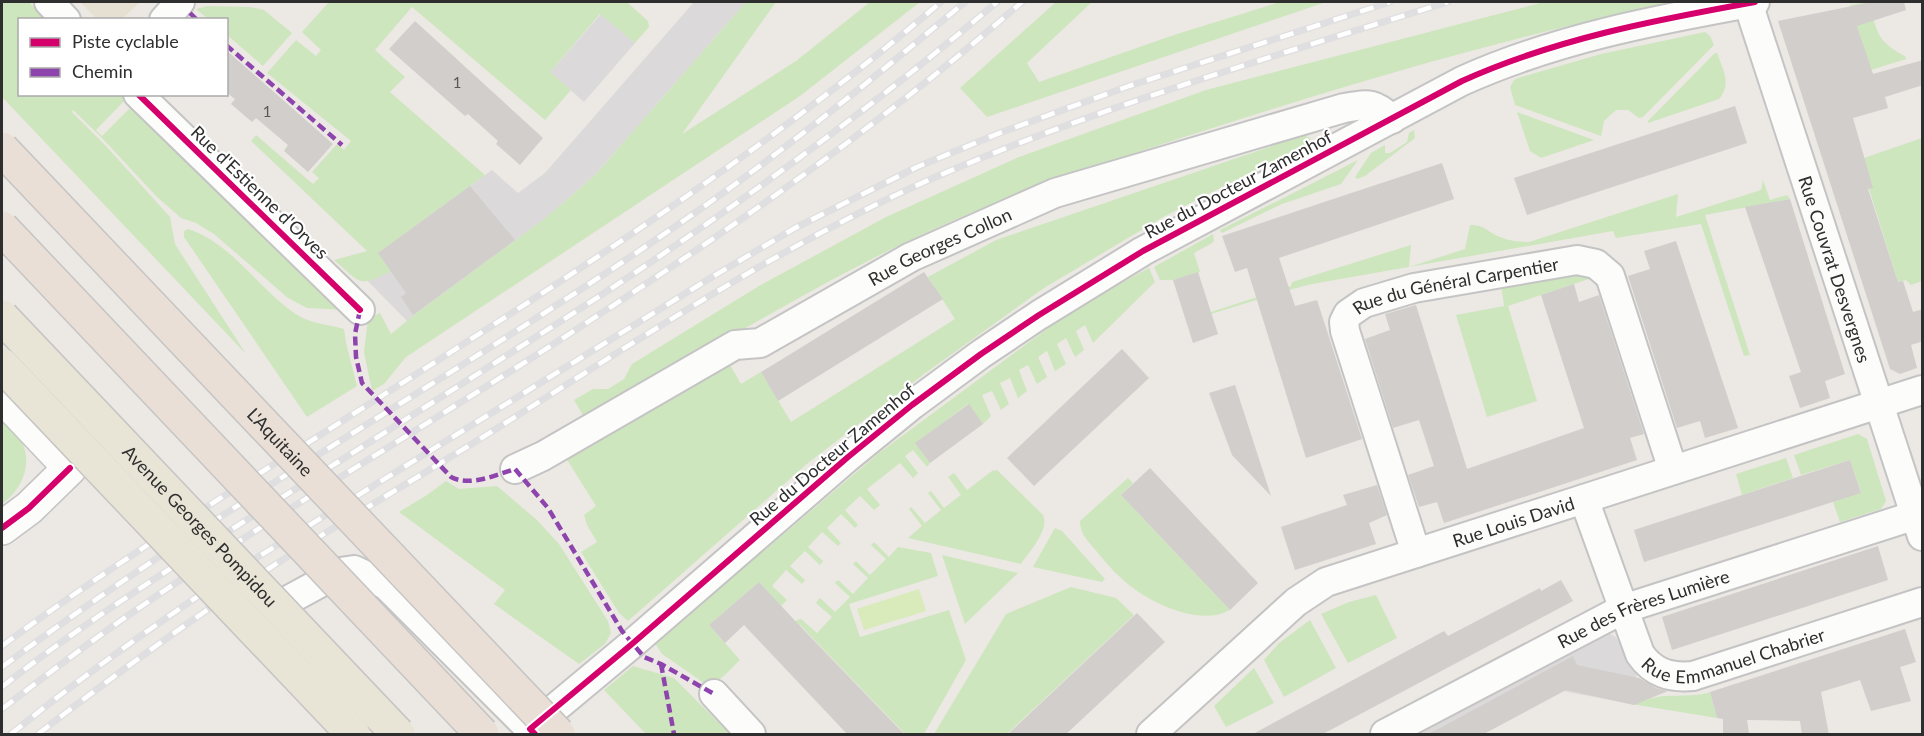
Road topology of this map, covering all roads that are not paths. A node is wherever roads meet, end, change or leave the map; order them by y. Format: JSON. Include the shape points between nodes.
{"nodes":[{"id":1,"x":49,"y":2,"type":"edge"},
{"id":2,"x":180,"y":2,"type":"edge"},
{"id":3,"x":1751,"y":2,"type":"edge"},
{"id":4,"x":64,"y":18,"type":"edge"},
{"id":5,"x":166,"y":18,"type":"edge"},
{"id":6,"x":140,"y":96,"type":"edge"},
{"id":7,"x":1392,"y":119,"type":"junction"},
{"id":8,"x":2,"y":149,"type":"edge"},
{"id":9,"x":2,"y":228,"type":"edge"},
{"id":10,"x":360,"y":310,"type":"dead end"},
{"id":11,"x":2,"y":317,"type":"edge"},
{"id":12,"x":2,"y":365,"type":"edge"},
{"id":13,"x":1923,"y":390,"type":"edge"},
{"id":14,"x":2,"y":396,"type":"edge"},
{"id":15,"x":1880,"y":404,"type":"junction"},
{"id":16,"x":70,"y":468,"type":"junction"},
{"id":17,"x":515,"y":469,"type":"dead end"},
{"id":18,"x":1673,"y":470,"type":"junction"},
{"id":19,"x":1584,"y":499,"type":"junction"},
{"id":20,"x":141,"y":518,"type":"dead end"},
{"id":21,"x":1919,"y":525,"type":"edge"},
{"id":22,"x":2,"y":528,"type":"edge"},
{"id":23,"x":1416,"y":553,"type":"junction"},
{"id":24,"x":1923,"y":602,"type":"edge"},
{"id":25,"x":222,"y":604,"type":"dead end"},
{"id":26,"x":1623,"y":609,"type":"junction"},
{"id":27,"x":714,"y":694,"type":"dead end"},
{"id":28,"x":541,"y":733,"type":"edge"},
{"id":29,"x":353,"y":735,"type":"edge"},
{"id":30,"x":398,"y":735,"type":"edge"},
{"id":31,"x":482,"y":735,"type":"edge"},
{"id":32,"x":752,"y":735,"type":"edge"},
{"id":33,"x":1151,"y":735,"type":"edge"},
{"id":34,"x":1385,"y":735,"type":"edge"}],
"edges":[{"from":1,"to":4,"type":"street"},
{"from":2,"to":5,"type":"street"},
{"from":3,"to":7,"type":"street","name":"Rue du Docteur Zamenhof","via":[[1647,23],[1516,58],[1462,81]]},
{"from":3,"to":15,"type":"street","name":"Rue Couvrat Desvergnes"},
{"from":6,"to":10,"type":"street","name":"Rue d'Estienne d'Orves"},
{"from":7,"to":17,"type":"street","name":"Rue Georges Collon","via":[[1378,106],[1344,108],[1055,193],[911,257],[760,343],[735,345]]},
{"from":7,"to":28,"type":"street","name":"Rue du Docteur Zamenhof","via":[[1143,251],[981,354],[848,457],[632,644]]},
{"from":8,"to":28,"type":"highway","name":"L'Aquitaine","bridge":true},
{"from":9,"to":31,"type":"highway","bridge":true},
{"from":11,"to":30,"type":"main road","name":"Avenue Georges Pompidou","bridge":true},
{"from":12,"to":29,"type":"main road","name":"Avenue Georges Pompidou","bridge":true},
{"from":13,"to":15,"type":"street","name":"Rue Louis David"},
{"from":14,"to":16,"type":"street"},
{"from":15,"to":18,"type":"street","name":"Rue Louis David"},
{"from":15,"to":21,"type":"street","name":"Rue Couvrat Desvergnes"},
{"from":16,"to":20,"type":"street","via":[[97,473]]},
{"from":16,"to":22,"type":"street"},
{"from":18,"to":19,"type":"street","name":"Rue Louis David"},
{"from":18,"to":23,"type":"street","name":"Rue du Général Carpentier","via":[[1610,276],[1596,264],[1577,260],[1414,288],[1364,303],[1348,314],[1345,331]]},
{"from":19,"to":23,"type":"street","name":"Rue Louis David"},
{"from":19,"to":26,"type":"street","name":"Rue Emmanuel Chabrier"},
{"from":21,"to":26,"type":"street","name":"Rue des Frères Lumière"},
{"from":23,"to":33,"type":"street","name":"Rue Louis David","via":[[1314,588]]},
{"from":24,"to":26,"type":"street","name":"Rue Emmanuel Chabrier","via":[[1681,677],[1666,675],[1646,663]]},
{"from":25,"to":28,"type":"street","via":[[237,620],[283,603],[340,572],[354,570],[386,585]]},
{"from":26,"to":34,"type":"street","name":"Rue des Frères Lumière"},
{"from":27,"to":32,"type":"street"}]}
